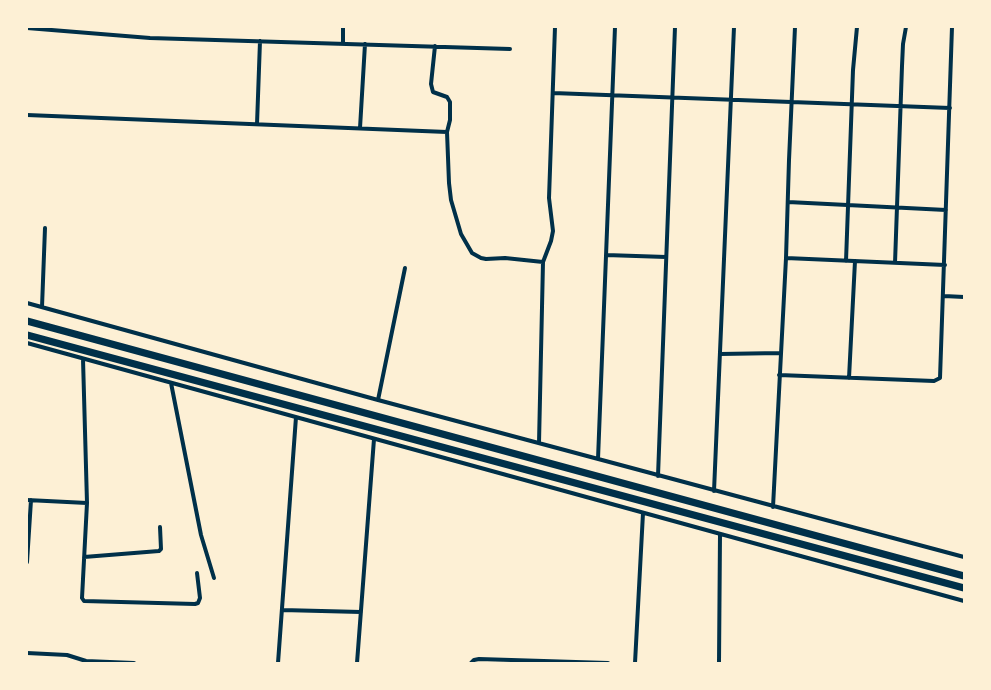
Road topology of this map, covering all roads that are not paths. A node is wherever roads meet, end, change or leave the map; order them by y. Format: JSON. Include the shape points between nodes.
{"nodes":[{"id":1,"x":344,"y":27,"type":"edge"},
{"id":2,"x":555,"y":27,"type":"edge"},
{"id":3,"x":615,"y":27,"type":"edge"},
{"id":4,"x":675,"y":27,"type":"edge"},
{"id":5,"x":734,"y":27,"type":"edge"},
{"id":6,"x":795,"y":27,"type":"edge"},
{"id":7,"x":857,"y":27,"type":"edge"},
{"id":8,"x":906,"y":27,"type":"edge"},
{"id":9,"x":952,"y":27,"type":"edge"},
{"id":10,"x":27,"y":28,"type":"edge"},
{"id":11,"x":260,"y":41,"type":"junction"},
{"id":12,"x":343,"y":44,"type":"junction"},
{"id":13,"x":365,"y":44,"type":"junction"},
{"id":14,"x":435,"y":46,"type":"junction"},
{"id":15,"x":510,"y":49,"type":"dead end"},
{"id":16,"x":553,"y":93,"type":"junction"},
{"id":17,"x":612,"y":96,"type":"junction"},
{"id":18,"x":672,"y":98,"type":"junction"},
{"id":19,"x":731,"y":99,"type":"junction"},
{"id":20,"x":791,"y":102,"type":"junction"},
{"id":21,"x":852,"y":105,"type":"junction"},
{"id":22,"x":900,"y":106,"type":"junction"},
{"id":23,"x":950,"y":108,"type":"junction"},
{"id":24,"x":27,"y":115,"type":"edge"},
{"id":25,"x":257,"y":124,"type":"junction"},
{"id":26,"x":360,"y":128,"type":"junction"},
{"id":27,"x":447,"y":132,"type":"junction"},
{"id":28,"x":788,"y":202,"type":"junction"},
{"id":29,"x":848,"y":205,"type":"junction"},
{"id":30,"x":897,"y":207,"type":"junction"},
{"id":31,"x":946,"y":210,"type":"junction"},
{"id":32,"x":45,"y":228,"type":"dead end"},
{"id":33,"x":606,"y":255,"type":"junction"},
{"id":34,"x":666,"y":257,"type":"junction"},
{"id":35,"x":786,"y":258,"type":"junction"},
{"id":36,"x":846,"y":261,"type":"junction"},
{"id":37,"x":855,"y":261,"type":"junction"},
{"id":38,"x":544,"y":262,"type":"junction"},
{"id":39,"x":895,"y":263,"type":"junction"},
{"id":40,"x":944,"y":265,"type":"junction"},
{"id":41,"x":405,"y":268,"type":"dead end"},
{"id":42,"x":944,"y":296,"type":"junction"},
{"id":43,"x":964,"y":297,"type":"edge"},
{"id":44,"x":27,"y":302,"type":"edge"},
{"id":45,"x":42,"y":307,"type":"junction"},
{"id":46,"x":27,"y":321,"type":"edge"},
{"id":47,"x":27,"y":335,"type":"edge"},
{"id":48,"x":27,"y":343,"type":"edge"},
{"id":49,"x":780,"y":353,"type":"junction"},
{"id":50,"x":720,"y":354,"type":"junction"},
{"id":51,"x":83,"y":359,"type":"junction"},
{"id":52,"x":779,"y":375,"type":"junction"},
{"id":53,"x":849,"y":378,"type":"junction"},
{"id":54,"x":171,"y":383,"type":"junction"},
{"id":55,"x":378,"y":400,"type":"junction"},
{"id":56,"x":296,"y":418,"type":"junction"},
{"id":57,"x":374,"y":439,"type":"junction"},
{"id":58,"x":539,"y":443,"type":"junction"},
{"id":59,"x":598,"y":459,"type":"junction"},
{"id":60,"x":658,"y":476,"type":"junction"},
{"id":61,"x":714,"y":491,"type":"junction"},
{"id":62,"x":29,"y":500,"type":"edge"},
{"id":63,"x":87,"y":503,"type":"junction"},
{"id":64,"x":773,"y":507,"type":"junction"},
{"id":65,"x":643,"y":513,"type":"junction"},
{"id":66,"x":160,"y":527,"type":"dead end"},
{"id":67,"x":720,"y":534,"type":"junction"},
{"id":68,"x":84,"y":557,"type":"junction"},
{"id":69,"x":964,"y":558,"type":"edge"},
{"id":70,"x":27,"y":562,"type":"edge"},
{"id":71,"x":196,"y":573,"type":"dead end"},
{"id":72,"x":964,"y":576,"type":"edge"},
{"id":73,"x":214,"y":578,"type":"dead end"},
{"id":74,"x":964,"y":588,"type":"edge"},
{"id":75,"x":964,"y":601,"type":"edge"},
{"id":76,"x":282,"y":610,"type":"junction"},
{"id":77,"x":361,"y":612,"type":"junction"},
{"id":78,"x":27,"y":653,"type":"edge"},
{"id":79,"x":83,"y":661,"type":"edge"},
{"id":80,"x":521,"y":662,"type":"edge"},
{"id":81,"x":134,"y":663,"type":"edge"},
{"id":82,"x":278,"y":663,"type":"edge"},
{"id":83,"x":357,"y":663,"type":"edge"},
{"id":84,"x":471,"y":663,"type":"edge"},
{"id":85,"x":608,"y":663,"type":"edge"},
{"id":86,"x":635,"y":663,"type":"edge"},
{"id":87,"x":719,"y":663,"type":"edge"}],
"edges":[{"from":1,"to":12,"type":"street"},
{"from":2,"to":16,"type":"street"},
{"from":3,"to":17,"type":"street"},
{"from":4,"to":18,"type":"street"},
{"from":5,"to":19,"type":"street"},
{"from":6,"to":20,"type":"street"},
{"from":7,"to":21,"type":"street"},
{"from":8,"to":22,"type":"street"},
{"from":9,"to":23,"type":"street"},
{"from":10,"to":11,"type":"street","via":[[150,38]]},
{"from":11,"to":12,"type":"street"},
{"from":11,"to":25,"type":"street"},
{"from":12,"to":13,"type":"street"},
{"from":13,"to":14,"type":"street"},
{"from":13,"to":26,"type":"street"},
{"from":14,"to":15,"type":"street"},
{"from":14,"to":27,"type":"street","via":[[430,84],[434,93],[447,97],[450,102]]},
{"from":16,"to":17,"type":"street"},
{"from":16,"to":38,"type":"street","via":[[549,198],[553,231]]},
{"from":17,"to":18,"type":"street"},
{"from":17,"to":33,"type":"street"},
{"from":18,"to":19,"type":"street"},
{"from":18,"to":34,"type":"street"},
{"from":19,"to":20,"type":"street"},
{"from":19,"to":50,"type":"street"},
{"from":20,"to":21,"type":"street"},
{"from":20,"to":28,"type":"street"},
{"from":21,"to":22,"type":"street"},
{"from":21,"to":29,"type":"street"},
{"from":22,"to":23,"type":"street"},
{"from":22,"to":30,"type":"street"},
{"from":23,"to":31,"type":"street"},
{"from":24,"to":25,"type":"street"},
{"from":25,"to":26,"type":"street"},
{"from":26,"to":27,"type":"street"},
{"from":27,"to":38,"type":"street","via":[[451,200],[461,234],[472,253],[486,259],[506,258]]},
{"from":28,"to":29,"type":"street"},
{"from":28,"to":35,"type":"street"},
{"from":29,"to":30,"type":"street"},
{"from":29,"to":36,"type":"street"},
{"from":30,"to":31,"type":"street"},
{"from":30,"to":39,"type":"street"},
{"from":31,"to":40,"type":"street"},
{"from":32,"to":45,"type":"street"},
{"from":33,"to":34,"type":"street"},
{"from":33,"to":59,"type":"street"},
{"from":34,"to":60,"type":"street"},
{"from":35,"to":36,"type":"street"},
{"from":35,"to":49,"type":"street"},
{"from":36,"to":37,"type":"street"},
{"from":37,"to":39,"type":"street"},
{"from":37,"to":53,"type":"street"},
{"from":38,"to":58,"type":"street"},
{"from":39,"to":40,"type":"street"},
{"from":40,"to":42,"type":"street"},
{"from":41,"to":55,"type":"street"},
{"from":42,"to":43,"type":"street"},
{"from":42,"to":53,"type":"street","via":[[939,380]]},
{"from":44,"to":45,"type":"street"},
{"from":45,"to":55,"type":"street"},
{"from":46,"to":72,"type":"highway"},
{"from":47,"to":74,"type":"highway"},
{"from":48,"to":51,"type":"street"},
{"from":49,"to":50,"type":"street"},
{"from":49,"to":52,"type":"street"},
{"from":50,"to":61,"type":"street"},
{"from":51,"to":54,"type":"street"},
{"from":51,"to":63,"type":"street"},
{"from":52,"to":53,"type":"street"},
{"from":52,"to":64,"type":"street"},
{"from":54,"to":56,"type":"street"},
{"from":54,"to":73,"type":"street","via":[[201,535]]},
{"from":55,"to":58,"type":"street"},
{"from":56,"to":57,"type":"street"},
{"from":56,"to":76,"type":"street"},
{"from":57,"to":65,"type":"street"},
{"from":57,"to":77,"type":"street"},
{"from":58,"to":59,"type":"street"},
{"from":59,"to":60,"type":"street"},
{"from":60,"to":61,"type":"street"},
{"from":61,"to":64,"type":"street"},
{"from":62,"to":63,"type":"street"},
{"from":62,"to":70,"type":"street"},
{"from":63,"to":68,"type":"street"},
{"from":64,"to":69,"type":"street"},
{"from":65,"to":67,"type":"street"},
{"from":65,"to":86,"type":"street"},
{"from":66,"to":68,"type":"street","via":[[159,552]]},
{"from":67,"to":75,"type":"street"},
{"from":67,"to":87,"type":"street"},
{"from":68,"to":71,"type":"street","via":[[84,601],[196,604],[200,598]]},
{"from":76,"to":77,"type":"street"},
{"from":76,"to":82,"type":"street"},
{"from":77,"to":83,"type":"street"},
{"from":78,"to":79,"type":"street","via":[[72,655]]},
{"from":79,"to":81,"type":"street"},
{"from":80,"to":84,"type":"street","via":[[479,659]]},
{"from":80,"to":85,"type":"street"}]}
